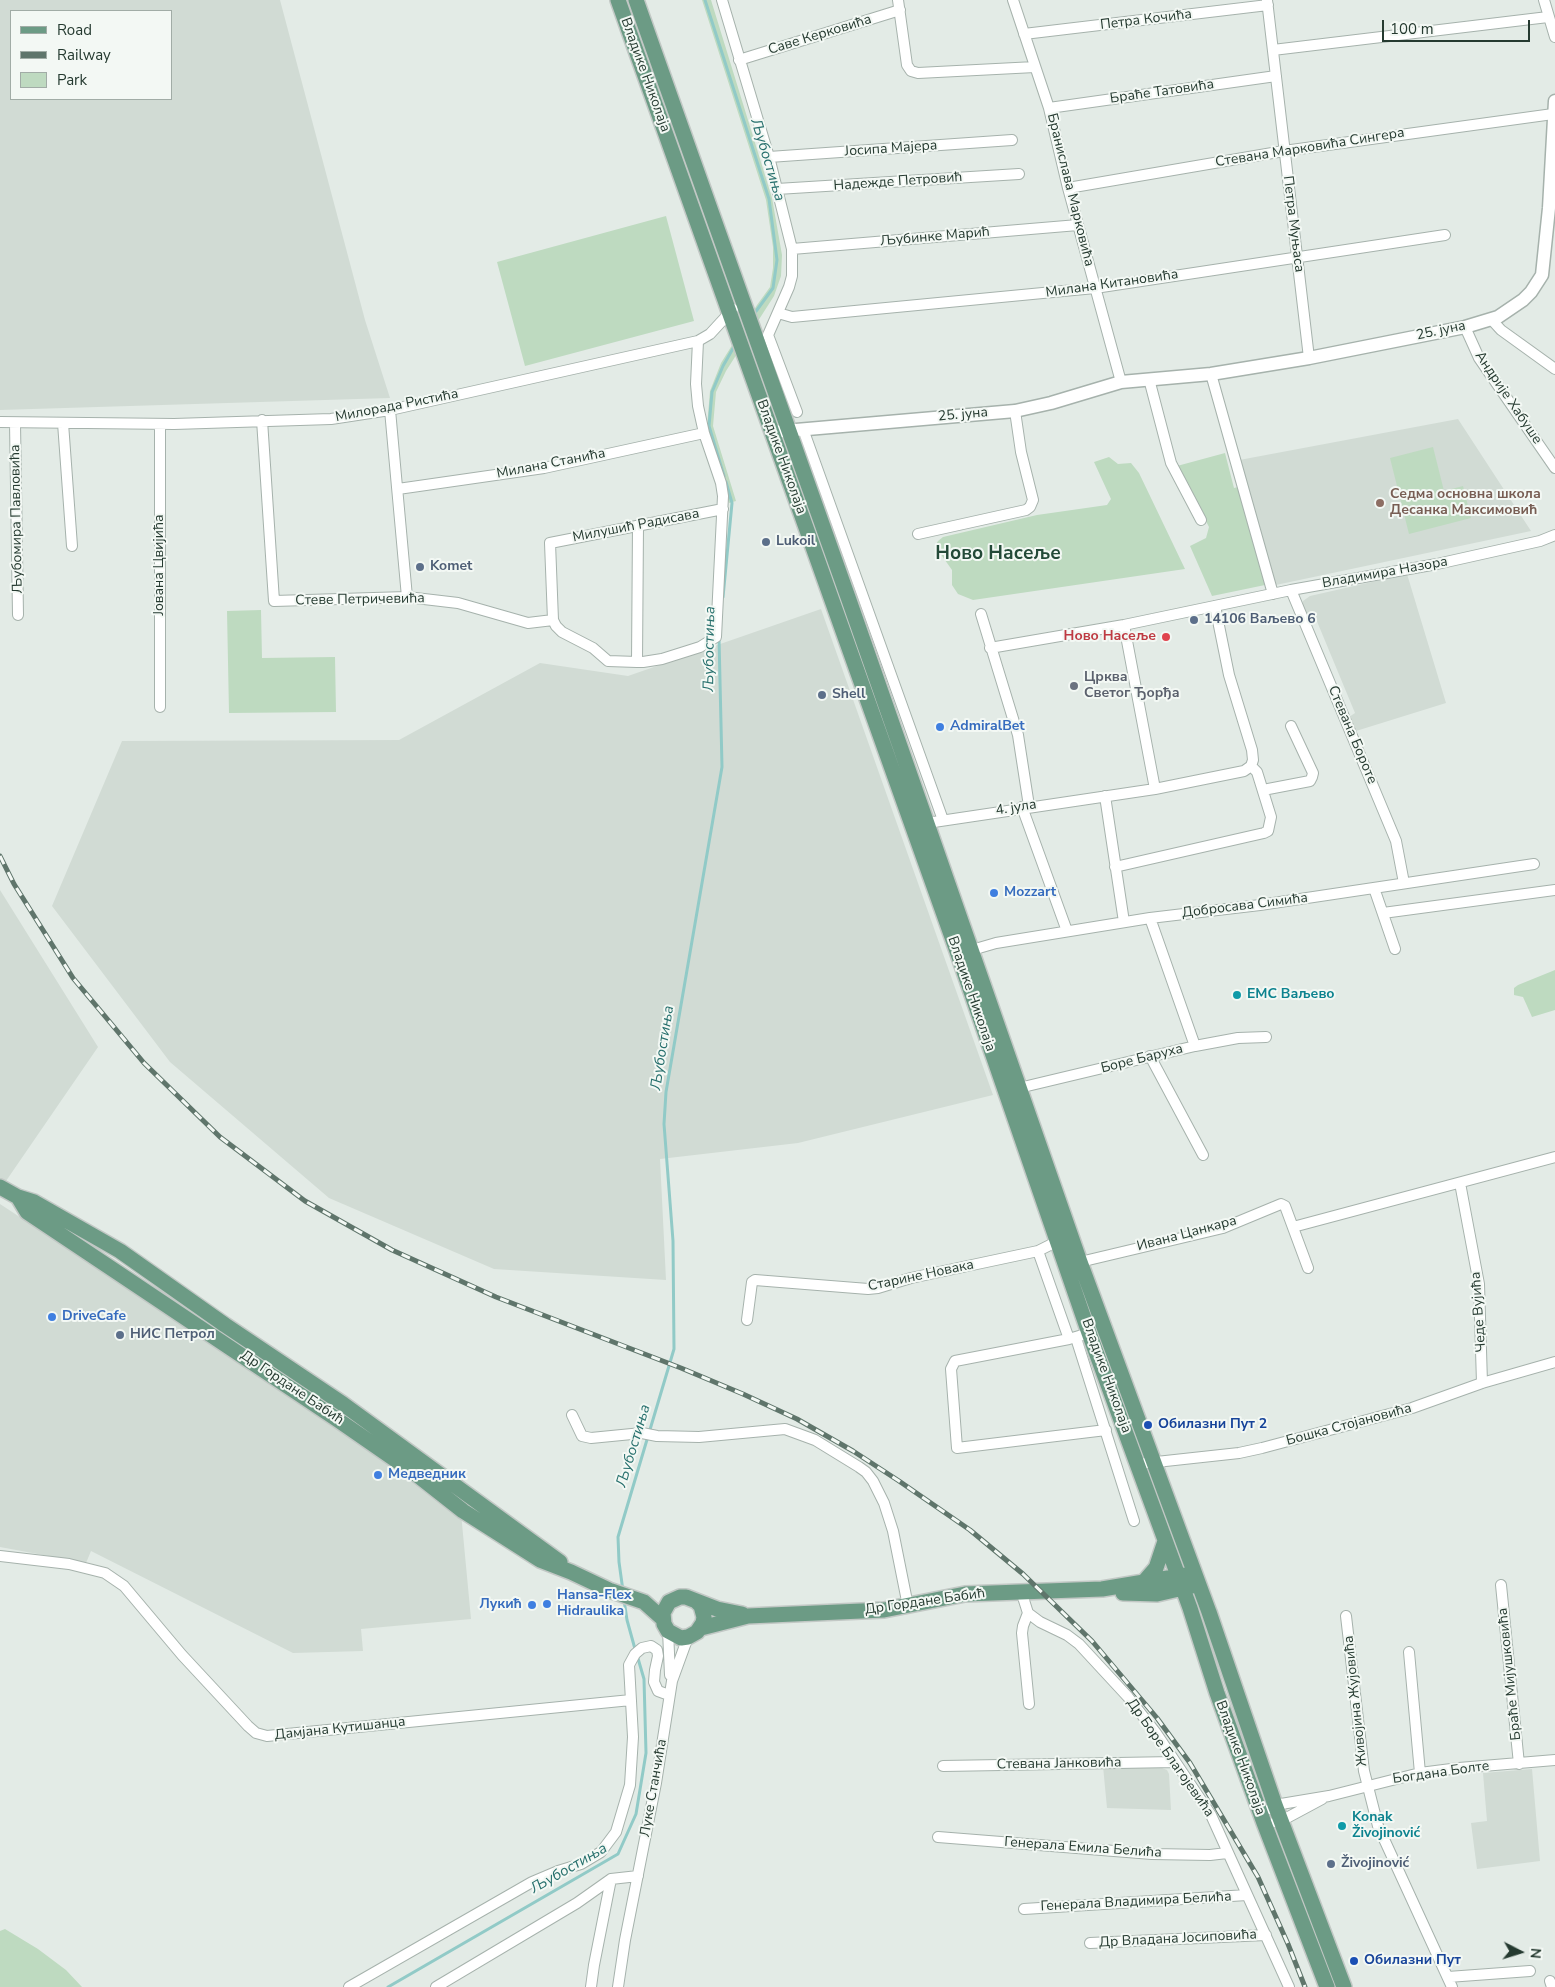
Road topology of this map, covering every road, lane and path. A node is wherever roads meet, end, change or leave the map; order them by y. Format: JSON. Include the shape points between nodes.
{"nodes":[{"id":1,"x":618,"y":0,"type":"edge"},
{"id":2,"x":636,"y":0,"type":"edge"},
{"id":3,"x":722,"y":0,"type":"edge"},
{"id":4,"x":1013,"y":0,"type":"edge"},
{"id":5,"x":1544,"y":0,"type":"edge"},
{"id":6,"x":1268,"y":2,"type":"edge"},
{"id":7,"x":899,"y":5,"type":"edge"},
{"id":8,"x":1548,"y":17,"type":"junction"},
{"id":9,"x":1024,"y":34,"type":"junction"},
{"id":10,"x":1555,"y":36,"type":"edge"},
{"id":11,"x":1273,"y":50,"type":"junction"},
{"id":12,"x":739,"y":60,"type":"junction"},
{"id":13,"x":1035,"y":66,"type":"junction"},
{"id":14,"x":1276,"y":76,"type":"junction"},
{"id":15,"x":1555,"y":101,"type":"edge"},
{"id":16,"x":1049,"y":108,"type":"junction"},
{"id":17,"x":1553,"y":114,"type":"junction"},
{"id":18,"x":1012,"y":140,"type":"dead end"},
{"id":19,"x":1284,"y":150,"type":"junction"},
{"id":20,"x":769,"y":157,"type":"junction"},
{"id":21,"x":1019,"y":174,"type":"dead end"},
{"id":22,"x":1068,"y":188,"type":"junction"},
{"id":23,"x":777,"y":189,"type":"junction"},
{"id":24,"x":1552,"y":208,"type":"edge"},
{"id":25,"x":1078,"y":224,"type":"junction"},
{"id":26,"x":1445,"y":234,"type":"dead end"},
{"id":27,"x":792,"y":249,"type":"junction"},
{"id":28,"x":1297,"y":256,"type":"junction"},
{"id":29,"x":1095,"y":288,"type":"junction"},
{"id":30,"x":744,"y":305,"type":"junction"},
{"id":31,"x":778,"y":313,"type":"junction"},
{"id":32,"x":731,"y":319,"type":"junction"},
{"id":33,"x":1491,"y":319,"type":"junction"},
{"id":34,"x":1464,"y":327,"type":"junction"},
{"id":35,"x":698,"y":341,"type":"junction"},
{"id":36,"x":1309,"y":358,"type":"junction"},
{"id":37,"x":1555,"y":370,"type":"edge"},
{"id":38,"x":1211,"y":374,"type":"junction"},
{"id":39,"x":1149,"y":379,"type":"junction"},
{"id":40,"x":1120,"y":382,"type":"junction"},
{"id":41,"x":390,"y":410,"type":"junction"},
{"id":42,"x":1014,"y":411,"type":"junction"},
{"id":43,"x":797,"y":412,"type":"dead end"},
{"id":44,"x":262,"y":420,"type":"junction"},
{"id":45,"x":0,"y":422,"type":"edge"},
{"id":46,"x":15,"y":423,"type":"junction"},
{"id":47,"x":63,"y":423,"type":"junction"},
{"id":48,"x":160,"y":424,"type":"junction"},
{"id":49,"x":796,"y":430,"type":"junction"},
{"id":50,"x":773,"y":432,"type":"junction"},
{"id":51,"x":704,"y":433,"type":"junction"},
{"id":52,"x":1555,"y":468,"type":"edge"},
{"id":53,"x":398,"y":489,"type":"junction"},
{"id":54,"x":723,"y":510,"type":"junction"},
{"id":55,"x":1201,"y":520,"type":"dead end"},
{"id":56,"x":638,"y":526,"type":"junction"},
{"id":57,"x":918,"y":534,"type":"dead end"},
{"id":58,"x":1555,"y":535,"type":"edge"},
{"id":59,"x":72,"y":546,"type":"dead end"},
{"id":60,"x":1291,"y":590,"type":"junction"},
{"id":61,"x":1273,"y":594,"type":"junction"},
{"id":62,"x":407,"y":597,"type":"junction"},
{"id":63,"x":1215,"y":606,"type":"junction"},
{"id":64,"x":981,"y":614,"type":"dead end"},
{"id":65,"x":18,"y":615,"type":"dead end"},
{"id":66,"x":553,"y":620,"type":"junction"},
{"id":67,"x":1124,"y":625,"type":"junction"},
{"id":68,"x":990,"y":648,"type":"junction"},
{"id":69,"x":637,"y":662,"type":"junction"},
{"id":70,"x":160,"y":707,"type":"dead end"},
{"id":71,"x":1290,"y":726,"type":"dead end"},
{"id":72,"x":1250,"y":766,"type":"junction"},
{"id":73,"x":1155,"y":789,"type":"junction"},
{"id":74,"x":1263,"y":790,"type":"junction"},
{"id":75,"x":1105,"y":796,"type":"junction"},
{"id":76,"x":1025,"y":807,"type":"junction"},
{"id":77,"x":943,"y":820,"type":"junction"},
{"id":78,"x":927,"y":823,"type":"junction"},
{"id":79,"x":1534,"y":864,"type":"dead end"},
{"id":80,"x":1115,"y":867,"type":"junction"},
{"id":81,"x":1404,"y":884,"type":"junction"},
{"id":82,"x":1374,"y":888,"type":"junction"},
{"id":83,"x":1555,"y":890,"type":"edge"},
{"id":84,"x":1383,"y":913,"type":"junction"},
{"id":85,"x":1150,"y":918,"type":"junction"},
{"id":86,"x":1124,"y":922,"type":"junction"},
{"id":87,"x":1067,"y":931,"type":"junction"},
{"id":88,"x":1395,"y":949,"type":"dead end"},
{"id":89,"x":965,"y":952,"type":"junction"},
{"id":90,"x":1266,"y":1037,"type":"dead end"},
{"id":91,"x":1195,"y":1046,"type":"junction"},
{"id":92,"x":1150,"y":1056,"type":"junction"},
{"id":93,"x":1019,"y":1088,"type":"junction"},
{"id":94,"x":1203,"y":1155,"type":"dead end"},
{"id":95,"x":1555,"y":1157,"type":"edge"},
{"id":96,"x":1460,"y":1183,"type":"junction"},
{"id":97,"x":0,"y":1187,"type":"edge"},
{"id":98,"x":1293,"y":1227,"type":"junction"},
{"id":99,"x":1058,"y":1241,"type":"junction"},
{"id":100,"x":1038,"y":1251,"type":"junction"},
{"id":101,"x":1080,"y":1262,"type":"junction"},
{"id":102,"x":1308,"y":1268,"type":"dead end"},
{"id":103,"x":747,"y":1320,"type":"dead end"},
{"id":104,"x":1078,"y":1337,"type":"junction"},
{"id":105,"x":1555,"y":1362,"type":"edge"},
{"id":106,"x":1482,"y":1383,"type":"junction"},
{"id":107,"x":572,"y":1415,"type":"dead end"},
{"id":108,"x":1106,"y":1430,"type":"junction"},
{"id":109,"x":1142,"y":1460,"type":"junction"},
{"id":110,"x":1116,"y":1461,"type":"junction"},
{"id":111,"x":1134,"y":1520,"type":"dead end"},
{"id":112,"x":1165,"y":1541,"type":"junction"},
{"id":113,"x":0,"y":1556,"type":"edge"},
{"id":114,"x":1197,"y":1578,"type":"junction"},
{"id":115,"x":1143,"y":1583,"type":"junction"},
{"id":116,"x":1181,"y":1583,"type":"junction"},
{"id":117,"x":1501,"y":1585,"type":"dead end"},
{"id":118,"x":1102,"y":1589,"type":"junction"},
{"id":119,"x":1021,"y":1591,"type":"junction"},
{"id":120,"x":641,"y":1601,"type":"junction"},
{"id":121,"x":669,"y":1602,"type":"junction"},
{"id":122,"x":697,"y":1602,"type":"junction"},
{"id":123,"x":908,"y":1606,"type":"junction"},
{"id":124,"x":1028,"y":1613,"type":"junction"},
{"id":125,"x":748,"y":1616,"type":"junction"},
{"id":126,"x":1346,"y":1616,"type":"dead end"},
{"id":127,"x":665,"y":1625,"type":"junction"},
{"id":128,"x":701,"y":1628,"type":"junction"},
{"id":129,"x":688,"y":1637,"type":"junction"},
{"id":130,"x":1409,"y":1652,"type":"dead end"},
{"id":131,"x":672,"y":1681,"type":"junction"},
{"id":132,"x":669,"y":1696,"type":"junction"},
{"id":133,"x":631,"y":1700,"type":"junction"},
{"id":134,"x":1028,"y":1704,"type":"dead end"},
{"id":135,"x":1555,"y":1760,"type":"edge"},
{"id":136,"x":1175,"y":1762,"type":"junction"},
{"id":137,"x":1519,"y":1764,"type":"junction"},
{"id":138,"x":943,"y":1766,"type":"dead end"},
{"id":139,"x":1420,"y":1773,"type":"junction"},
{"id":140,"x":1367,"y":1786,"type":"junction"},
{"id":141,"x":1329,"y":1796,"type":"junction"},
{"id":142,"x":1275,"y":1805,"type":"junction"},
{"id":143,"x":1262,"y":1819,"type":"junction"},
{"id":144,"x":1281,"y":1821,"type":"junction"},
{"id":145,"x":938,"y":1837,"type":"dead end"},
{"id":146,"x":1227,"y":1853,"type":"junction"},
{"id":147,"x":638,"y":1876,"type":"junction"},
{"id":148,"x":611,"y":1878,"type":"junction"},
{"id":149,"x":1247,"y":1895,"type":"junction"},
{"id":150,"x":1024,"y":1908,"type":"dead end"},
{"id":151,"x":1266,"y":1935,"type":"junction"},
{"id":152,"x":1090,"y":1943,"type":"dead end"},
{"id":153,"x":1530,"y":1971,"type":"dead end"},
{"id":154,"x":1448,"y":1977,"type":"junction"},
{"id":155,"x":349,"y":1987,"type":"edge"},
{"id":156,"x":436,"y":1987,"type":"edge"},
{"id":157,"x":591,"y":1987,"type":"edge"},
{"id":158,"x":618,"y":1987,"type":"edge"},
{"id":159,"x":1289,"y":1987,"type":"edge"},
{"id":160,"x":1327,"y":1987,"type":"edge"},
{"id":161,"x":1344,"y":1987,"type":"edge"},
{"id":162,"x":1452,"y":1987,"type":"edge"}],
"edges":[{"from":1,"to":32,"type":"main road","name":"Владике Николаја"},
{"from":2,"to":30,"type":"main road","name":"Владике Николаја"},
{"from":3,"to":12,"type":"street"},
{"from":4,"to":9,"type":"street","name":"Бранислава Марковића"},
{"from":5,"to":8,"type":"street"},
{"from":6,"to":9,"type":"street","name":"Петра Кочића"},
{"from":6,"to":11,"type":"street","name":"Петра Муњаса"},
{"from":7,"to":12,"type":"street","name":"Саве Керковића"},
{"from":7,"to":13,"type":"street","via":[[907,64],[913,72]]},
{"from":8,"to":10,"type":"street"},
{"from":8,"to":11,"type":"street"},
{"from":9,"to":13,"type":"street","name":"Бранислава Марковића"},
{"from":11,"to":14,"type":"street","name":"Петра Муњаса"},
{"from":12,"to":20,"type":"street"},
{"from":13,"to":16,"type":"street","name":"Бранислава Марковића"},
{"from":14,"to":16,"type":"street","name":"Браће Татовића"},
{"from":14,"to":19,"type":"street","name":"Петра Муњаса"},
{"from":15,"to":17,"type":"street","name":"25. јуна"},
{"from":16,"to":22,"type":"street","name":"Бранислава Марковића"},
{"from":17,"to":19,"type":"street","name":"Стевана Марковића Сингера"},
{"from":17,"to":24,"type":"street","name":"25. јуна"},
{"from":18,"to":20,"type":"street","name":"Јосипа Мајера"},
{"from":19,"to":22,"type":"street","name":"Стевана Марковића Сингера"},
{"from":19,"to":28,"type":"street","name":"Петра Муњаса"},
{"from":20,"to":23,"type":"street"},
{"from":21,"to":23,"type":"street","name":"Надежде Петровић"},
{"from":22,"to":25,"type":"street","name":"Бранислава Марковића"},
{"from":23,"to":27,"type":"street"},
{"from":24,"to":33,"type":"street","name":"25. јуна","via":[[1539,282],[1514,307]]},
{"from":25,"to":27,"type":"street","name":"Љубинке Марић"},
{"from":25,"to":29,"type":"street","name":"Бранислава Марковића"},
{"from":26,"to":28,"type":"street","name":"Милана Китановића"},
{"from":27,"to":31,"type":"street","via":[[792,276]]},
{"from":28,"to":29,"type":"street","name":"Милана Китановића"},
{"from":28,"to":36,"type":"street","name":"Петра Муњаса"},
{"from":29,"to":31,"type":"street","name":"Милана Китановића","via":[[792,317]]},
{"from":29,"to":40,"type":"street","name":"Бранислава Марковића"},
{"from":30,"to":32,"type":"street","name":"Милорада Ристића"},
{"from":30,"to":49,"type":"main road","name":"Владике Николаја","via":[[772,382]]},
{"from":31,"to":43,"type":"street","via":[[770,329],[769,341]]},
{"from":32,"to":35,"type":"street","name":"Милорада Ристића"},
{"from":32,"to":50,"type":"main road","name":"Владике Николаја"},
{"from":33,"to":34,"type":"street","name":"25. јуна"},
{"from":33,"to":37,"type":"street"},
{"from":34,"to":36,"type":"street","name":"25. јуна"},
{"from":34,"to":52,"type":"street","name":"Андрије Хабуше","via":[[1479,358]]},
{"from":35,"to":41,"type":"street","name":"Милорада Ристића"},
{"from":35,"to":51,"type":"street","via":[[696,396]]},
{"from":36,"to":38,"type":"street","name":"25. јуна"},
{"from":38,"to":39,"type":"street","name":"25. јуна"},
{"from":38,"to":61,"type":"street"},
{"from":39,"to":40,"type":"street","name":"25. јуна"},
{"from":39,"to":55,"type":"street","via":[[1172,463]]},
{"from":40,"to":42,"type":"street","name":"25. јуна"},
{"from":41,"to":44,"type":"street","name":"Милорада Ристића","via":[[331,418]]},
{"from":41,"to":53,"type":"street"},
{"from":42,"to":49,"type":"street","name":"25. јуна"},
{"from":42,"to":57,"type":"street","via":[[1020,452],[1033,500],[1030,507]]},
{"from":44,"to":48,"type":"street","name":"Милорада Ристића"},
{"from":44,"to":62,"type":"street","name":"Стеве Петричевића","via":[[274,601]]},
{"from":45,"to":46,"type":"street","name":"Милорада Ристића"},
{"from":46,"to":47,"type":"street","name":"Милорада Ристића"},
{"from":46,"to":65,"type":"street","name":"Љубомира Павловића"},
{"from":47,"to":48,"type":"street","name":"Милорада Ристића"},
{"from":47,"to":59,"type":"street"},
{"from":48,"to":70,"type":"street","name":"Јована Цвијића"},
{"from":49,"to":50,"type":"street","name":"25. јуна"},
{"from":49,"to":77,"type":"street"},
{"from":49,"to":78,"type":"main road","name":"Владике Николаја"},
{"from":50,"to":89,"type":"main road","name":"Владике Николаја"},
{"from":51,"to":53,"type":"street","name":"Милана Станића","via":[[544,468]]},
{"from":51,"to":54,"type":"street","via":[[721,483]]},
{"from":53,"to":62,"type":"street"},
{"from":54,"to":56,"type":"street","name":"Милушић Радисава"},
{"from":54,"to":69,"type":"street","via":[[716,637],[700,647],[662,659]]},
{"from":56,"to":66,"type":"street","name":"Милушић Радисава","via":[[550,543]]},
{"from":56,"to":69,"type":"street"},
{"from":58,"to":60,"type":"street","name":"Владимира Назора","via":[[1437,564]]},
{"from":60,"to":61,"type":"street","name":"Владимира Назора"},
{"from":60,"to":81,"type":"street","name":"Стевана Бороте","via":[[1396,841]]},
{"from":61,"to":63,"type":"street","name":"Владимира Назора"},
{"from":62,"to":66,"type":"street","name":"Стеве Петричевића","via":[[458,603],[528,623]]},
{"from":63,"to":67,"type":"street","name":"Владимира Назора"},
{"from":63,"to":72,"type":"street","via":[[1229,675],[1252,750]]},
{"from":64,"to":68,"type":"street"},
{"from":66,"to":69,"type":"street","via":[[562,632],[593,648],[608,661]]},
{"from":67,"to":68,"type":"street","name":"Владимира Назора"},
{"from":67,"to":73,"type":"street"},
{"from":68,"to":76,"type":"street","via":[[1018,735]]},
{"from":71,"to":74,"type":"street","via":[[1314,773],[1310,781]]},
{"from":72,"to":73,"type":"street","name":"4. јула","via":[[1237,774]]},
{"from":72,"to":74,"type":"street","via":[[1257,772]]},
{"from":73,"to":75,"type":"street","name":"4. јула"},
{"from":74,"to":80,"type":"street","via":[[1271,817],[1268,831],[1264,834]]},
{"from":75,"to":76,"type":"street","name":"4. јула"},
{"from":75,"to":80,"type":"street"},
{"from":76,"to":77,"type":"street","name":"4. јула"},
{"from":76,"to":87,"type":"street"},
{"from":77,"to":78,"type":"street","name":"4. јула"},
{"from":78,"to":89,"type":"main road","name":"Владике Николаја"},
{"from":79,"to":81,"type":"street","name":"Добросава Симића"},
{"from":80,"to":86,"type":"street"},
{"from":81,"to":82,"type":"street","name":"Добросава Симића"},
{"from":82,"to":84,"type":"street"},
{"from":82,"to":85,"type":"street","name":"Добросава Симића"},
{"from":83,"to":84,"type":"street"},
{"from":84,"to":88,"type":"street"},
{"from":85,"to":86,"type":"street","name":"Добросава Симића"},
{"from":85,"to":91,"type":"street"},
{"from":86,"to":87,"type":"street","name":"Добросава Симића"},
{"from":87,"to":89,"type":"street","name":"Добросава Симића","via":[[996,943]]},
{"from":89,"to":93,"type":"main road","name":"Владике Николаја"},
{"from":89,"to":99,"type":"main road","name":"Владике Николаја"},
{"from":90,"to":91,"type":"street","name":"Боре Баруха","via":[[1238,1038]]},
{"from":91,"to":92,"type":"street","name":"Боре Баруха"},
{"from":92,"to":93,"type":"street","name":"Боре Баруха"},
{"from":92,"to":94,"type":"street"},
{"from":93,"to":101,"type":"main road","name":"Владике Николаја"},
{"from":95,"to":96,"type":"street"},
{"from":96,"to":98,"type":"street"},
{"from":96,"to":106,"type":"street","name":"Чеде Вујића","via":[[1479,1284]]},
{"from":97,"to":120,"type":"main road","name":"Др Гордане Бабић","via":[[18,1197],[27,1212],[338,1420],[463,1511],[540,1560]]},
{"from":98,"to":101,"type":"street","name":"Ивана Цанкара","via":[[1285,1206],[1281,1204],[1222,1228]]},
{"from":98,"to":102,"type":"street","name":"Ивана Цанкара"},
{"from":99,"to":100,"type":"street","name":"Старине Новака"},
{"from":99,"to":104,"type":"main road","name":"Владике Николаја"},
{"from":100,"to":103,"type":"street","name":"Старине Новака","via":[[878,1288],[756,1280],[752,1282]]},
{"from":100,"to":104,"type":"street"},
{"from":101,"to":109,"type":"main road","name":"Владике Николаја"},
{"from":104,"to":108,"type":"street"},
{"from":104,"to":108,"type":"street","via":[[955,1361],[951,1370],[957,1448]]},
{"from":104,"to":109,"type":"main road","name":"Владике Николаја"},
{"from":105,"to":106,"type":"street","name":"Бошка Стојановића"},
{"from":106,"to":109,"type":"street","name":"Бошка Стојановића","via":[[1412,1408],[1262,1448],[1239,1453]]},
{"from":107,"to":123,"type":"street","via":[[585,1438],[642,1434],[699,1437],[785,1429],[815,1440],[859,1467],[873,1481],[893,1531]]},
{"from":108,"to":110,"type":"street"},
{"from":109,"to":110,"type":"street","name":"Бошка Стојановића"},
{"from":109,"to":112,"type":"main road","name":"Владике Николаја"},
{"from":109,"to":114,"type":"main road","name":"Владике Николаја"},
{"from":110,"to":111,"type":"street"},
{"from":112,"to":115,"type":"main road","via":[[1156,1568]]},
{"from":112,"to":116,"type":"main road","name":"Владике Николаја"},
{"from":113,"to":133,"type":"street","name":"Дамјана Кутишанца","via":[[69,1564],[105,1573],[124,1586],[248,1726],[267,1736]]},
{"from":114,"to":116,"type":"main road","name":"Др Гордане Бабић"},
{"from":114,"to":142,"type":"main road","name":"Владике Николаја"},
{"from":115,"to":116,"type":"main road","name":"Др Гордане Бабић"},
{"from":115,"to":118,"type":"main road","name":"Др Гордане Бабић"},
{"from":116,"to":118,"type":"main road","name":"Др Гордане Бабић","via":[[1157,1594],[1127,1594]]},
{"from":116,"to":143,"type":"main road","name":"Владике Николаја"},
{"from":117,"to":137,"type":"street","name":"Браће Мијушковића"},
{"from":118,"to":119,"type":"main road","name":"Др Гордане Бабић"},
{"from":119,"to":123,"type":"main road","name":"Др Гордане Бабић","via":[[965,1594]]},
{"from":119,"to":124,"type":"street"},
{"from":120,"to":121,"type":"main road"},
{"from":120,"to":127,"type":"main road"},
{"from":121,"to":122,"type":"main road","via":[[686,1597]]},
{"from":121,"to":127,"type":"main road","via":[[663,1613]]},
{"from":122,"to":125,"type":"main road"},
{"from":122,"to":128,"type":"main road","via":[[703,1612]]},
{"from":123,"to":125,"type":"main road","name":"Др Гордане Бабић"},
{"from":124,"to":134,"type":"street","via":[[1022,1633]]},
{"from":124,"to":136,"type":"street","name":"Др Боре Благојевића","via":[[1079,1644],[1128,1697]]},
{"from":125,"to":128,"type":"main road"},
{"from":126,"to":140,"type":"street","name":"Живојина Жујовића"},
{"from":127,"to":129,"type":"main road","via":[[680,1638]]},
{"from":127,"to":131,"type":"street","name":"Луке Станчића"},
{"from":128,"to":129,"type":"main road"},
{"from":129,"to":131,"type":"street","name":"Луке Станчића"},
{"from":130,"to":139,"type":"street"},
{"from":131,"to":132,"type":"street","name":"Луке Станчића"},
{"from":132,"to":133,"type":"street","via":[[658,1691],[654,1682],[658,1656],[657,1650],[651,1646],[642,1648],[629,1665]]},
{"from":132,"to":147,"type":"street","name":"Луке Станчића"},
{"from":133,"to":155,"type":"street","via":[[630,1785],[616,1832],[601,1852],[581,1864],[532,1882]]},
{"from":135,"to":137,"type":"street","name":"Богдана Болте"},
{"from":136,"to":138,"type":"street","name":"Стевана Јанковића"},
{"from":136,"to":146,"type":"street","name":"Др Боре Благојевића","via":[[1208,1810]]},
{"from":137,"to":139,"type":"street","name":"Богдана Болте"},
{"from":139,"to":140,"type":"street","name":"Богдана Болте"},
{"from":140,"to":141,"type":"street","name":"Богдана Болте"},
{"from":140,"to":154,"type":"street","name":"Живојина Жујовића","via":[[1384,1842]]},
{"from":141,"to":142,"type":"street","name":"Богдана Болте"},
{"from":141,"to":144,"type":"street","name":"Богдана Болте"},
{"from":142,"to":143,"type":"street","name":"Богдана Болте"},
{"from":142,"to":144,"type":"main road","name":"Владике Николаја"},
{"from":143,"to":144,"type":"street","name":"Богдана Болте"},
{"from":143,"to":160,"type":"main road","name":"Владике Николаја"},
{"from":144,"to":161,"type":"main road","name":"Владике Николаја"},
{"from":145,"to":146,"type":"street","name":"Генерала Емила Белића","via":[[1152,1854]]},
{"from":146,"to":149,"type":"street","name":"Др Боре Благојевића"},
{"from":147,"to":148,"type":"street"},
{"from":147,"to":158,"type":"street","name":"Луке Станчића"},
{"from":148,"to":156,"type":"street","via":[[577,1903]]},
{"from":148,"to":157,"type":"street"},
{"from":149,"to":150,"type":"street","name":"Генерала Владимира Белића"},
{"from":149,"to":151,"type":"street","name":"Др Боре Благојевића"},
{"from":151,"to":152,"type":"street","name":"Др Владана Јосиповића"},
{"from":151,"to":159,"type":"street","name":"Др Боре Благојевића"},
{"from":153,"to":154,"type":"street"},
{"from":154,"to":162,"type":"street","name":"Живојина Жујовића"}]}
